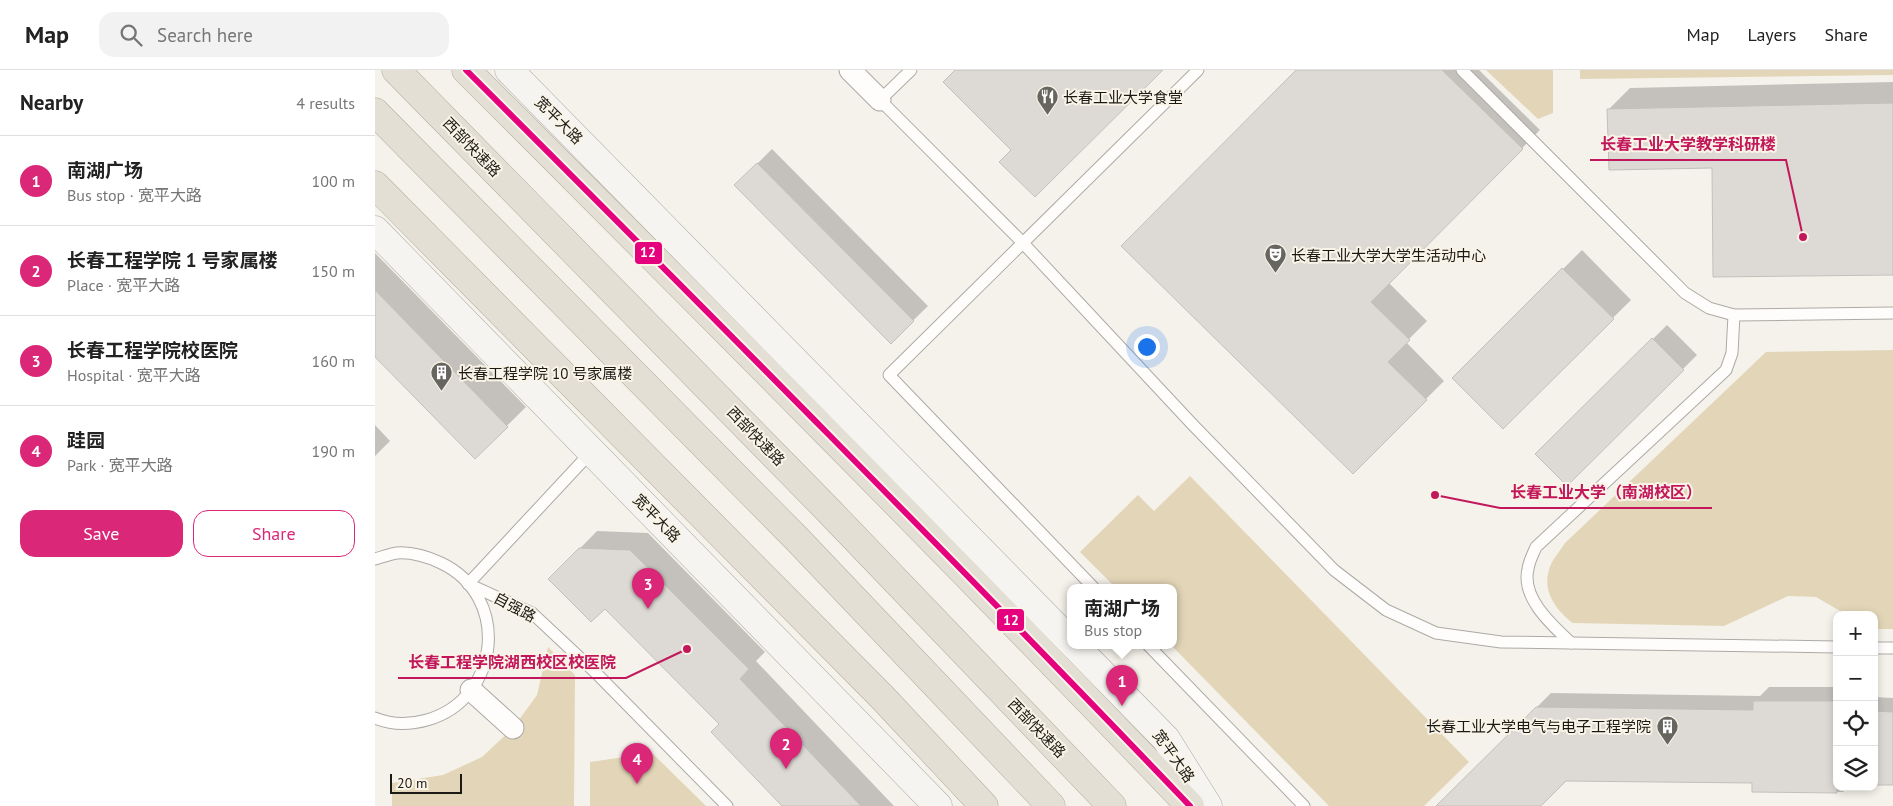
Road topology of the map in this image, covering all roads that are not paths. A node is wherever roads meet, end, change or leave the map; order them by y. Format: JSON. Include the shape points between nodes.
{"nodes":[{"id":1,"x":396,"y":70,"type":"edge"},
{"id":2,"x":466,"y":70,"type":"edge"},
{"id":3,"x":509,"y":70,"type":"edge"},
{"id":4,"x":850,"y":70,"type":"edge"},
{"id":5,"x":911,"y":70,"type":"edge"},
{"id":6,"x":1198,"y":70,"type":"edge"},
{"id":7,"x":1462,"y":70,"type":"edge"},
{"id":8,"x":880,"y":100,"type":"junction"},
{"id":9,"x":375,"y":112,"type":"edge"},
{"id":10,"x":375,"y":185,"type":"edge"},
{"id":11,"x":375,"y":230,"type":"edge"},
{"id":12,"x":1022,"y":242,"type":"junction"},
{"id":13,"x":1893,"y":312,"type":"edge"},
{"id":14,"x":1734,"y":315,"type":"junction"},
{"id":15,"x":592,"y":451,"type":"junction"},
{"id":16,"x":375,"y":559,"type":"edge"},
{"id":17,"x":468,"y":584,"type":"junction"},
{"id":18,"x":1090,"y":584,"type":"edge"},
{"id":19,"x":1067,"y":638,"type":"edge"},
{"id":20,"x":1571,"y":643,"type":"junction"},
{"id":21,"x":1833,"y":647,"type":"edge"},
{"id":22,"x":1878,"y":648,"type":"edge"},
{"id":23,"x":1893,"y":648,"type":"edge"},
{"id":24,"x":1078,"y":649,"type":"edge"},
{"id":25,"x":1152,"y":649,"type":"edge"},
{"id":26,"x":471,"y":690,"type":"junction"},
{"id":27,"x":375,"y":718,"type":"edge"},
{"id":28,"x":513,"y":728,"type":"dead end"},
{"id":29,"x":727,"y":806,"type":"edge"},
{"id":30,"x":938,"y":806,"type":"edge"},
{"id":31,"x":984,"y":806,"type":"edge"},
{"id":32,"x":1051,"y":806,"type":"edge"},
{"id":33,"x":1112,"y":806,"type":"edge"},
{"id":34,"x":1190,"y":806,"type":"edge"},
{"id":35,"x":1208,"y":806,"type":"edge"},
{"id":36,"x":1304,"y":806,"type":"edge"}],
"edges":[{"from":1,"to":33,"type":"highway","name":"西部快速路","via":[[828,510]]},
{"from":2,"to":34,"type":"highway","via":[[757,361]]},
{"from":3,"to":19,"type":"main road","name":"宽平大路"},
{"from":4,"to":8,"type":"street"},
{"from":5,"to":8,"type":"lane"},
{"from":6,"to":12,"type":"lane"},
{"from":7,"to":14,"type":"lane","via":[[1685,293],[1709,308]]},
{"from":8,"to":12,"type":"lane"},
{"from":9,"to":32,"type":"highway","via":[[796,538]]},
{"from":10,"to":31,"type":"highway","via":[[881,697]]},
{"from":11,"to":15,"type":"main road","name":"宽平大路"},
{"from":12,"to":18,"type":"lane","via":[[889,375]]},
{"from":12,"to":20,"type":"lane","via":[[1334,570],[1386,610],[1436,633],[1501,642]]},
{"from":13,"to":14,"type":"lane"},
{"from":14,"to":20,"type":"lane","via":[[1732,353],[1725,370],[1536,547],[1527,570],[1530,594],[1549,622]]},
{"from":15,"to":17,"type":"lane"},
{"from":15,"to":30,"type":"main road","name":"宽平大路"},
{"from":16,"to":17,"type":"lane","via":[[398,553],[427,556],[454,569]]},
{"from":17,"to":26,"type":"lane","via":[[475,590],[487,617],[489,647],[481,676]]},
{"from":17,"to":29,"type":"lane","name":"自强路","via":[[532,613]]},
{"from":20,"to":21,"type":"lane"},
{"from":22,"to":23,"type":"lane"},
{"from":24,"to":35,"type":"main road","name":"宽平大路","via":[[1166,739]]},
{"from":25,"to":36,"type":"lane"},
{"from":26,"to":27,"type":"lane","via":[[464,700],[439,716],[413,724]]},
{"from":26,"to":28,"type":"street"}]}
